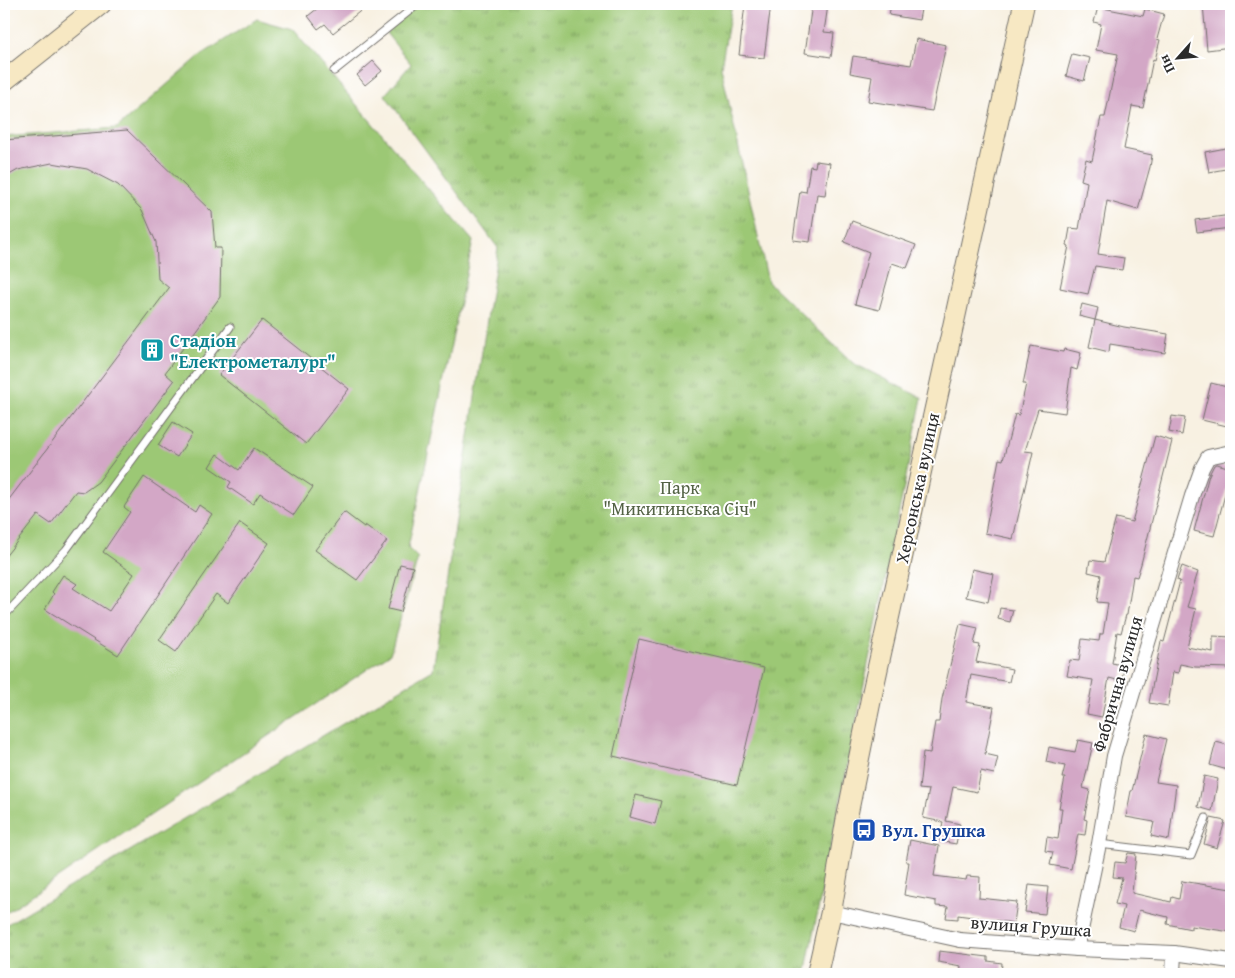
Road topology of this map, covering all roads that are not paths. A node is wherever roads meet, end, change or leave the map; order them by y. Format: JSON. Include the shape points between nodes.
{"nodes":[{"id":1,"x":100,"y":4,"type":"edge"},
{"id":2,"x":418,"y":4,"type":"edge"},
{"id":3,"x":1024,"y":4,"type":"edge"},
{"id":4,"x":334,"y":71,"type":"dead end"},
{"id":5,"x":4,"y":81,"type":"edge"},
{"id":6,"x":230,"y":327,"type":"dead end"},
{"id":7,"x":1231,"y":452,"type":"edge"},
{"id":8,"x":4,"y":616,"type":"edge"},
{"id":9,"x":1206,"y":818,"type":"dead end"},
{"id":10,"x":1099,"y":844,"type":"junction"},
{"id":11,"x":831,"y":912,"type":"junction"},
{"id":12,"x":1077,"y":949,"type":"junction"},
{"id":13,"x":1174,"y":953,"type":"junction"},
{"id":14,"x":1231,"y":961,"type":"edge"},
{"id":15,"x":817,"y":974,"type":"edge"},
{"id":16,"x":1173,"y":974,"type":"edge"}],
"edges":[{"from":1,"to":5,"type":"main road"},
{"from":2,"to":4,"type":"lane"},
{"from":3,"to":11,"type":"main road","name":"Херсонська вулиця","via":[[872,694]]},
{"from":6,"to":8,"type":"lane","via":[[66,550]]},
{"from":7,"to":10,"type":"street","name":"Фабрична вулиця","via":[[1208,457],[1194,489],[1114,756]]},
{"from":9,"to":10,"type":"lane","via":[[1191,855]]},
{"from":10,"to":12,"type":"street","name":"Фабрична вулиця"},
{"from":11,"to":12,"type":"street","name":"вулиця Грушка","via":[[960,940]]},
{"from":11,"to":15,"type":"main road","name":"Херсонська вулиця"},
{"from":12,"to":13,"type":"street","name":"вулиця Грушка"},
{"from":13,"to":14,"type":"street","name":"вулиця Грушка"},
{"from":13,"to":16,"type":"street"}]}
